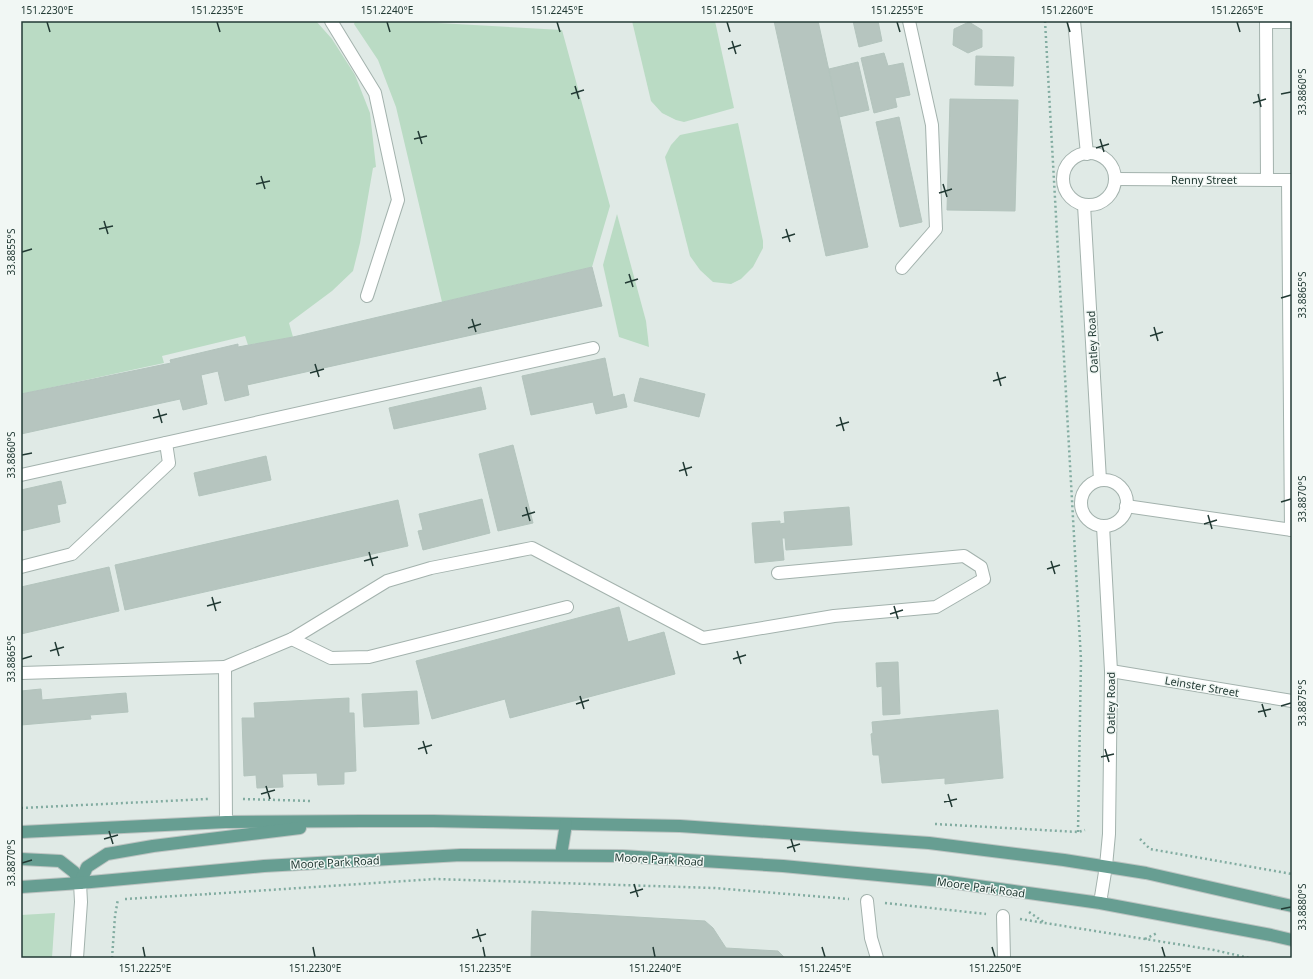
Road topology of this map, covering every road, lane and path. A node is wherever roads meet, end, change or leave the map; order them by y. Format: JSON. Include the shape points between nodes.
{"nodes":[{"id":1,"x":331,"y":21,"type":"edge"},
{"id":2,"x":908,"y":21,"type":"edge"},
{"id":3,"x":1045,"y":21,"type":"edge"},
{"id":4,"x":1074,"y":21,"type":"edge"},
{"id":5,"x":1292,"y":22,"type":"edge"},
{"id":6,"x":1087,"y":154,"type":"junction"},
{"id":7,"x":1115,"y":179,"type":"junction"},
{"id":8,"x":1267,"y":180,"type":"junction"},
{"id":9,"x":1290,"y":180,"type":"edge"},
{"id":10,"x":1084,"y":205,"type":"junction"},
{"id":11,"x":902,"y":268,"type":"dead end"},
{"id":12,"x":367,"y":296,"type":"dead end"},
{"id":13,"x":593,"y":348,"type":"dead end"},
{"id":14,"x":166,"y":443,"type":"junction"},
{"id":15,"x":21,"y":475,"type":"edge"},
{"id":16,"x":1100,"y":480,"type":"junction"},
{"id":17,"x":1126,"y":506,"type":"junction"},
{"id":18,"x":1103,"y":526,"type":"junction"},
{"id":19,"x":1292,"y":530,"type":"edge"},
{"id":20,"x":21,"y":567,"type":"edge"},
{"id":21,"x":778,"y":573,"type":"dead end"},
{"id":22,"x":567,"y":607,"type":"dead end"},
{"id":23,"x":292,"y":639,"type":"junction"},
{"id":24,"x":225,"y":667,"type":"junction"},
{"id":25,"x":1111,"y":671,"type":"junction"},
{"id":26,"x":21,"y":673,"type":"edge"},
{"id":27,"x":1292,"y":701,"type":"edge"},
{"id":28,"x":362,"y":821,"type":"junction"},
{"id":29,"x":226,"y":822,"type":"junction"},
{"id":30,"x":566,"y":824,"type":"junction"},
{"id":31,"x":1085,"y":830,"type":"dead end"},
{"id":32,"x":21,"y":832,"type":"edge"},
{"id":33,"x":1140,"y":839,"type":"dead end"},
{"id":34,"x":561,"y":855,"type":"junction"},
{"id":35,"x":21,"y":859,"type":"edge"},
{"id":36,"x":1106,"y":866,"type":"junction"},
{"id":37,"x":1292,"y":874,"type":"edge"},
{"id":38,"x":80,"y":883,"type":"junction"},
{"id":39,"x":21,"y":887,"type":"edge"},
{"id":40,"x":214,"y":889,"type":"dead end"},
{"id":41,"x":208,"y":894,"type":"junction"},
{"id":42,"x":866,"y":901,"type":"junction"},
{"id":43,"x":1100,"y":904,"type":"junction"},
{"id":44,"x":1292,"y":906,"type":"edge"},
{"id":45,"x":1028,"y":911,"type":"dead end"},
{"id":46,"x":1003,"y":916,"type":"junction"},
{"id":47,"x":1046,"y":923,"type":"junction"},
{"id":48,"x":1292,"y":940,"type":"edge"},
{"id":49,"x":77,"y":958,"type":"edge"},
{"id":50,"x":112,"y":958,"type":"edge"},
{"id":51,"x":877,"y":958,"type":"edge"},
{"id":52,"x":1004,"y":958,"type":"edge"},
{"id":53,"x":1248,"y":958,"type":"edge"}],
"edges":[{"from":1,"to":12,"type":"street","via":[[375,93],[398,200]]},
{"from":2,"to":11,"type":"street","via":[[932,125],[936,229]]},
{"from":3,"to":31,"type":"path","via":[[1081,660],[1078,832]]},
{"from":4,"to":6,"type":"street"},
{"from":5,"to":8,"type":"street","via":[[1266,22]]},
{"from":6,"to":7,"type":"street","via":[[1096,154],[1110,163]]},
{"from":6,"to":10,"type":"street","via":[[1072,160],[1067,166],[1063,182],[1070,197]]},
{"from":7,"to":8,"type":"street","name":"Renny Street"},
{"from":7,"to":10,"type":"street","via":[[1111,194],[1106,199],[1092,205]]},
{"from":8,"to":9,"type":"street","name":"Renny Street"},
{"from":9,"to":19,"type":"street"},
{"from":10,"to":16,"type":"street","name":"Oatley Road"},
{"from":13,"to":14,"type":"street"},
{"from":14,"to":15,"type":"street"},
{"from":14,"to":20,"type":"street","via":[[169,463],[72,554]]},
{"from":16,"to":17,"type":"street","via":[[1117,484],[1123,490]]},
{"from":16,"to":18,"type":"street","via":[[1086,489],[1081,504],[1086,518]]},
{"from":17,"to":18,"type":"street","via":[[1120,519],[1114,524]]},
{"from":17,"to":19,"type":"street"},
{"from":18,"to":25,"type":"street","name":"Oatley Road"},
{"from":21,"to":23,"type":"street","via":[[964,556],[981,568],[984,579],[936,607],[834,616],[703,638],[532,548],[431,568],[387,582]]},
{"from":22,"to":23,"type":"street","via":[[369,657],[331,658]]},
{"from":23,"to":24,"type":"street"},
{"from":24,"to":26,"type":"street"},
{"from":24,"to":29,"type":"street"},
{"from":25,"to":27,"type":"street","name":"Leinster Street"},
{"from":25,"to":36,"type":"street","name":"Oatley Road","via":[[1109,834]]},
{"from":28,"to":29,"type":"main road"},
{"from":28,"to":30,"type":"main road"},
{"from":28,"to":38,"type":"main road","via":[[107,854],[87,867]]},
{"from":29,"to":32,"type":"main road"},
{"from":30,"to":34,"type":"main road"},
{"from":30,"to":36,"type":"main road","via":[[680,826],[921,843]]},
{"from":33,"to":37,"type":"path","via":[[1150,849]]},
{"from":34,"to":38,"type":"main road","name":"Moore Park Road","via":[[461,854],[264,866]]},
{"from":34,"to":43,"type":"main road","name":"Moore Park Road","via":[[622,856],[790,867],[942,881]]},
{"from":35,"to":38,"type":"main road","via":[[60,861],[74,872]]},
{"from":36,"to":43,"type":"street","name":"Oatley Road"},
{"from":36,"to":44,"type":"main road","via":[[1146,872]]},
{"from":38,"to":39,"type":"main road","name":"Moore Park Road"},
{"from":38,"to":49,"type":"street"},
{"from":40,"to":41,"type":"path"},
{"from":41,"to":42,"type":"path","via":[[435,879],[714,888]]},
{"from":41,"to":50,"type":"path","via":[[118,899]]},
{"from":42,"to":46,"type":"path"},
{"from":42,"to":51,"type":"street","via":[[871,938]]},
{"from":43,"to":48,"type":"main road","name":"Moore Park Road"},
{"from":45,"to":47,"type":"path"},
{"from":46,"to":47,"type":"path"},
{"from":46,"to":52,"type":"street"},
{"from":47,"to":53,"type":"path","via":[[1214,950]]}]}
